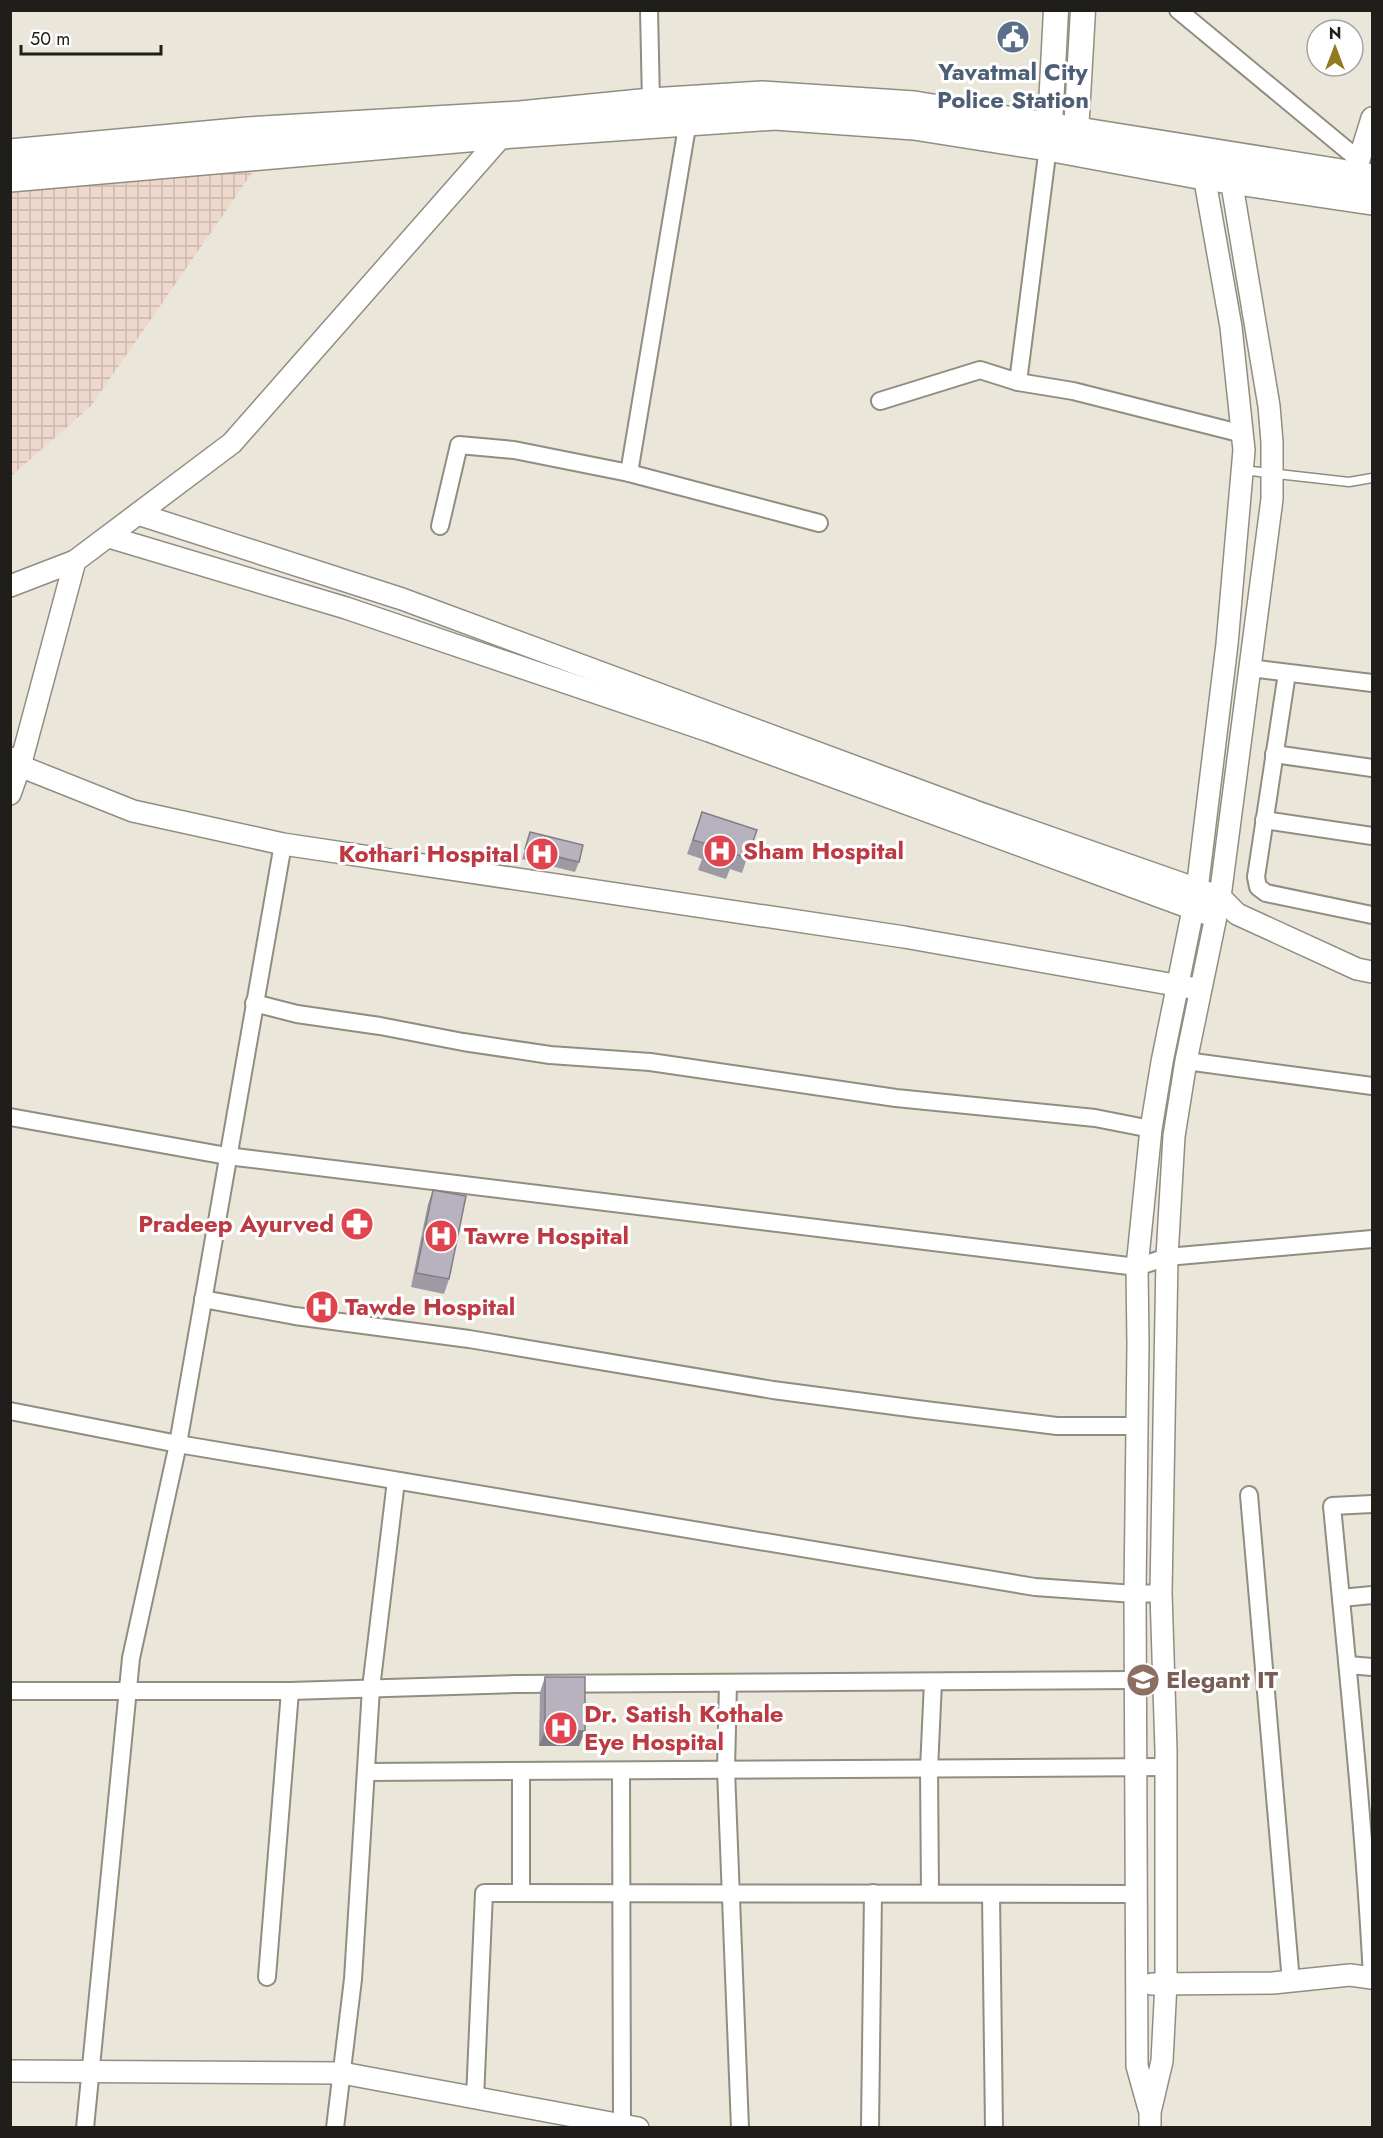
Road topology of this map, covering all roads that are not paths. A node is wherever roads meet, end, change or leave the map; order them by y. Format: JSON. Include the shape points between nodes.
{"nodes":[{"id":1,"x":649,"y":10,"type":"edge"},
{"id":2,"x":1056,"y":10,"type":"edge"},
{"id":3,"x":1083,"y":10,"type":"edge"},
{"id":4,"x":1178,"y":10,"type":"edge"},
{"id":5,"x":651,"y":102,"type":"junction"},
{"id":6,"x":690,"y":111,"type":"junction"},
{"id":7,"x":520,"y":115,"type":"junction"},
{"id":8,"x":1372,"y":118,"type":"edge"},
{"id":9,"x":502,"y":135,"type":"junction"},
{"id":10,"x":1058,"y":135,"type":"junction"},
{"id":11,"x":10,"y":153,"type":"edge"},
{"id":12,"x":1216,"y":165,"type":"junction"},
{"id":13,"x":1363,"y":171,"type":"edge"},
{"id":14,"x":10,"y":178,"type":"edge"},
{"id":15,"x":1372,"y":201,"type":"edge"},
{"id":16,"x":1018,"y":382,"type":"junction"},
{"id":17,"x":880,"y":400,"type":"dead end"},
{"id":18,"x":1243,"y":434,"type":"junction"},
{"id":19,"x":1242,"y":470,"type":"junction"},
{"id":20,"x":1272,"y":472,"type":"junction"},
{"id":21,"x":629,"y":473,"type":"junction"},
{"id":22,"x":1372,"y":478,"type":"edge"},
{"id":23,"x":138,"y":514,"type":"junction"},
{"id":24,"x":819,"y":523,"type":"dead end"},
{"id":25,"x":440,"y":526,"type":"dead end"},
{"id":26,"x":109,"y":537,"type":"junction"},
{"id":27,"x":75,"y":561,"type":"junction"},
{"id":28,"x":10,"y":586,"type":"edge"},
{"id":29,"x":1250,"y":668,"type":"junction"},
{"id":30,"x":1287,"y":673,"type":"junction"},
{"id":31,"x":1372,"y":683,"type":"edge"},
{"id":32,"x":692,"y":715,"type":"junction"},
{"id":33,"x":1274,"y":754,"type":"junction"},
{"id":34,"x":15,"y":762,"type":"edge"},
{"id":35,"x":1372,"y":768,"type":"edge"},
{"id":36,"x":10,"y":794,"type":"edge"},
{"id":37,"x":1264,"y":820,"type":"junction"},
{"id":38,"x":1372,"y":836,"type":"edge"},
{"id":39,"x":283,"y":844,"type":"junction"},
{"id":40,"x":1195,"y":900,"type":"junction"},
{"id":41,"x":1224,"y":910,"type":"junction"},
{"id":42,"x":1372,"y":915,"type":"edge"},
{"id":43,"x":1372,"y":972,"type":"edge"},
{"id":44,"x":1179,"y":986,"type":"junction"},
{"id":45,"x":1202,"y":990,"type":"junction"},
{"id":46,"x":254,"y":1003,"type":"junction"},
{"id":47,"x":1186,"y":1061,"type":"junction"},
{"id":48,"x":1372,"y":1086,"type":"edge"},
{"id":49,"x":10,"y":1117,"type":"edge"},
{"id":50,"x":1151,"y":1128,"type":"junction"},
{"id":51,"x":227,"y":1156,"type":"junction"},
{"id":52,"x":1372,"y":1239,"type":"edge"},
{"id":53,"x":1167,"y":1257,"type":"junction"},
{"id":54,"x":1137,"y":1266,"type":"junction"},
{"id":55,"x":203,"y":1299,"type":"junction"},
{"id":56,"x":10,"y":1411,"type":"edge"},
{"id":57,"x":1137,"y":1426,"type":"junction"},
{"id":58,"x":178,"y":1444,"type":"junction"},
{"id":59,"x":396,"y":1481,"type":"junction"},
{"id":60,"x":1249,"y":1495,"type":"dead end"},
{"id":61,"x":1372,"y":1504,"type":"edge"},
{"id":62,"x":1161,"y":1593,"type":"junction"},
{"id":63,"x":1135,"y":1594,"type":"junction"},
{"id":64,"x":1372,"y":1595,"type":"edge"},
{"id":65,"x":1341,"y":1598,"type":"junction"},
{"id":66,"x":1348,"y":1665,"type":"junction"},
{"id":67,"x":1372,"y":1667,"type":"edge"},
{"id":68,"x":1137,"y":1680,"type":"junction"},
{"id":69,"x":933,"y":1682,"type":"junction"},
{"id":70,"x":728,"y":1683,"type":"junction"},
{"id":71,"x":371,"y":1688,"type":"junction"},
{"id":72,"x":128,"y":1690,"type":"junction"},
{"id":73,"x":10,"y":1691,"type":"edge"},
{"id":74,"x":290,"y":1691,"type":"junction"},
{"id":75,"x":1166,"y":1767,"type":"junction"},
{"id":76,"x":929,"y":1769,"type":"junction"},
{"id":77,"x":1137,"y":1769,"type":"junction"},
{"id":78,"x":621,"y":1770,"type":"junction"},
{"id":79,"x":726,"y":1770,"type":"junction"},
{"id":80,"x":521,"y":1771,"type":"junction"},
{"id":81,"x":366,"y":1772,"type":"junction"},
{"id":82,"x":1366,"y":1802,"type":"edge"},
{"id":83,"x":1370,"y":1886,"type":"edge"},
{"id":84,"x":521,"y":1893,"type":"junction"},
{"id":85,"x":732,"y":1893,"type":"junction"},
{"id":86,"x":873,"y":1893,"type":"junction"},
{"id":87,"x":930,"y":1893,"type":"junction"},
{"id":88,"x":622,"y":1894,"type":"junction"},
{"id":89,"x":991,"y":1894,"type":"junction"},
{"id":90,"x":1136,"y":1894,"type":"junction"},
{"id":91,"x":267,"y":1977,"type":"dead end"},
{"id":92,"x":1372,"y":1978,"type":"edge"},
{"id":93,"x":1291,"y":1982,"type":"junction"},
{"id":94,"x":1166,"y":1983,"type":"junction"},
{"id":95,"x":1137,"y":1984,"type":"junction"},
{"id":96,"x":10,"y":2071,"type":"edge"},
{"id":97,"x":90,"y":2071,"type":"junction"},
{"id":98,"x":342,"y":2073,"type":"junction"},
{"id":99,"x":476,"y":2098,"type":"junction"},
{"id":100,"x":1150,"y":2120,"type":"edge"},
{"id":101,"x":630,"y":2126,"type":"edge"},
{"id":102,"x":85,"y":2127,"type":"edge"},
{"id":103,"x":335,"y":2127,"type":"edge"},
{"id":104,"x":740,"y":2127,"type":"edge"},
{"id":105,"x":870,"y":2127,"type":"edge"},
{"id":106,"x":994,"y":2127,"type":"edge"}],
"edges":[{"from":1,"to":5,"type":"street"},
{"from":2,"to":10,"type":"main road"},
{"from":3,"to":10,"type":"main road"},
{"from":4,"to":13,"type":"street"},
{"from":5,"to":6,"type":"main road"},
{"from":5,"to":7,"type":"main road"},
{"from":6,"to":9,"type":"main road"},
{"from":6,"to":10,"type":"main road","via":[[762,94],[915,105]]},
{"from":6,"to":21,"type":"street"},
{"from":7,"to":9,"type":"street"},
{"from":7,"to":11,"type":"main road","via":[[248,131]]},
{"from":8,"to":13,"type":"street"},
{"from":9,"to":14,"type":"main road"},
{"from":9,"to":23,"type":"street","via":[[232,443]]},
{"from":10,"to":12,"type":"main road"},
{"from":10,"to":16,"type":"street"},
{"from":12,"to":13,"type":"main road"},
{"from":12,"to":15,"type":"main road"},
{"from":12,"to":18,"type":"street"},
{"from":12,"to":20,"type":"street","via":[[1269,406]]},
{"from":16,"to":17,"type":"street","via":[[980,370]]},
{"from":16,"to":18,"type":"street","via":[[1074,391]]},
{"from":18,"to":19,"type":"street"},
{"from":19,"to":20,"type":"lane"},
{"from":19,"to":40,"type":"street","via":[[1227,644]]},
{"from":20,"to":22,"type":"lane","via":[[1349,482]]},
{"from":20,"to":29,"type":"street","via":[[1272,499]]},
{"from":21,"to":24,"type":"street"},
{"from":21,"to":25,"type":"street","via":[[514,450],[459,445]]},
{"from":23,"to":26,"type":"street"},
{"from":23,"to":32,"type":"street","via":[[402,599]]},
{"from":26,"to":27,"type":"street"},
{"from":26,"to":32,"type":"street"},
{"from":27,"to":28,"type":"street"},
{"from":27,"to":34,"type":"street"},
{"from":29,"to":30,"type":"street"},
{"from":29,"to":41,"type":"street"},
{"from":30,"to":31,"type":"street"},
{"from":30,"to":33,"type":"street"},
{"from":32,"to":40,"type":"street"},
{"from":33,"to":35,"type":"street"},
{"from":33,"to":37,"type":"street"},
{"from":34,"to":36,"type":"street"},
{"from":34,"to":39,"type":"street","via":[[133,811]]},
{"from":37,"to":38,"type":"street"},
{"from":37,"to":42,"type":"street","via":[[1258,887],[1266,893]]},
{"from":39,"to":44,"type":"street","via":[[904,937]]},
{"from":39,"to":46,"type":"street"},
{"from":40,"to":41,"type":"street"},
{"from":40,"to":44,"type":"street"},
{"from":41,"to":43,"type":"street","via":[[1357,969]]},
{"from":41,"to":45,"type":"street"},
{"from":44,"to":45,"type":"street"},
{"from":44,"to":50,"type":"street"},
{"from":45,"to":47,"type":"street"},
{"from":46,"to":50,"type":"street","via":[[297,1014],[517,1050],[651,1062],[896,1098],[1095,1118]]},
{"from":46,"to":51,"type":"street"},
{"from":47,"to":48,"type":"street"},
{"from":47,"to":53,"type":"street","via":[[1174,1136]]},
{"from":49,"to":51,"type":"street"},
{"from":50,"to":54,"type":"street"},
{"from":51,"to":54,"type":"street"},
{"from":51,"to":55,"type":"street"},
{"from":52,"to":53,"type":"street"},
{"from":53,"to":54,"type":"street"},
{"from":53,"to":62,"type":"street"},
{"from":54,"to":57,"type":"street"},
{"from":55,"to":57,"type":"street","via":[[773,1390],[1058,1426]]},
{"from":55,"to":58,"type":"street"},
{"from":56,"to":58,"type":"street"},
{"from":57,"to":63,"type":"street"},
{"from":58,"to":59,"type":"street"},
{"from":58,"to":72,"type":"street","via":[[131,1658]]},
{"from":59,"to":63,"type":"street","via":[[1035,1587]]},
{"from":59,"to":71,"type":"street"},
{"from":60,"to":93,"type":"street"},
{"from":61,"to":65,"type":"street","via":[[1332,1506]]},
{"from":62,"to":63,"type":"street"},
{"from":62,"to":75,"type":"street"},
{"from":63,"to":68,"type":"street"},
{"from":64,"to":65,"type":"street"},
{"from":65,"to":66,"type":"street"},
{"from":66,"to":67,"type":"street"},
{"from":66,"to":82,"type":"street"},
{"from":68,"to":69,"type":"street"},
{"from":68,"to":77,"type":"street"},
{"from":69,"to":70,"type":"street"},
{"from":69,"to":76,"type":"street"},
{"from":70,"to":71,"type":"street"},
{"from":70,"to":79,"type":"street"},
{"from":71,"to":74,"type":"street"},
{"from":71,"to":81,"type":"street"},
{"from":72,"to":73,"type":"street"},
{"from":72,"to":74,"type":"street"},
{"from":72,"to":97,"type":"street"},
{"from":74,"to":91,"type":"street"},
{"from":75,"to":77,"type":"street"},
{"from":75,"to":94,"type":"street"},
{"from":76,"to":77,"type":"street"},
{"from":76,"to":79,"type":"street"},
{"from":76,"to":87,"type":"street"},
{"from":77,"to":90,"type":"street"},
{"from":78,"to":79,"type":"street"},
{"from":78,"to":80,"type":"street"},
{"from":78,"to":88,"type":"street"},
{"from":79,"to":85,"type":"street"},
{"from":80,"to":81,"type":"street"},
{"from":80,"to":84,"type":"street"},
{"from":81,"to":98,"type":"street","via":[[354,1979]]},
{"from":82,"to":83,"type":"street"},
{"from":83,"to":92,"type":"street"},
{"from":84,"to":88,"type":"street"},
{"from":84,"to":99,"type":"street","via":[[484,1893]]},
{"from":85,"to":86,"type":"street"},
{"from":85,"to":88,"type":"street"},
{"from":85,"to":104,"type":"street"},
{"from":86,"to":87,"type":"street"},
{"from":86,"to":105,"type":"street"},
{"from":87,"to":89,"type":"street"},
{"from":88,"to":101,"type":"street"},
{"from":89,"to":90,"type":"street"},
{"from":89,"to":106,"type":"street"},
{"from":90,"to":95,"type":"street"},
{"from":92,"to":93,"type":"street","via":[[1350,1975]]},
{"from":93,"to":94,"type":"street"},
{"from":94,"to":95,"type":"street"},
{"from":94,"to":100,"type":"street","via":[[1162,2061]]},
{"from":95,"to":100,"type":"street","via":[[1137,2066]]},
{"from":96,"to":97,"type":"street"},
{"from":97,"to":98,"type":"street"},
{"from":97,"to":102,"type":"street"},
{"from":98,"to":99,"type":"street"},
{"from":98,"to":103,"type":"street"},
{"from":99,"to":101,"type":"street"}]}
